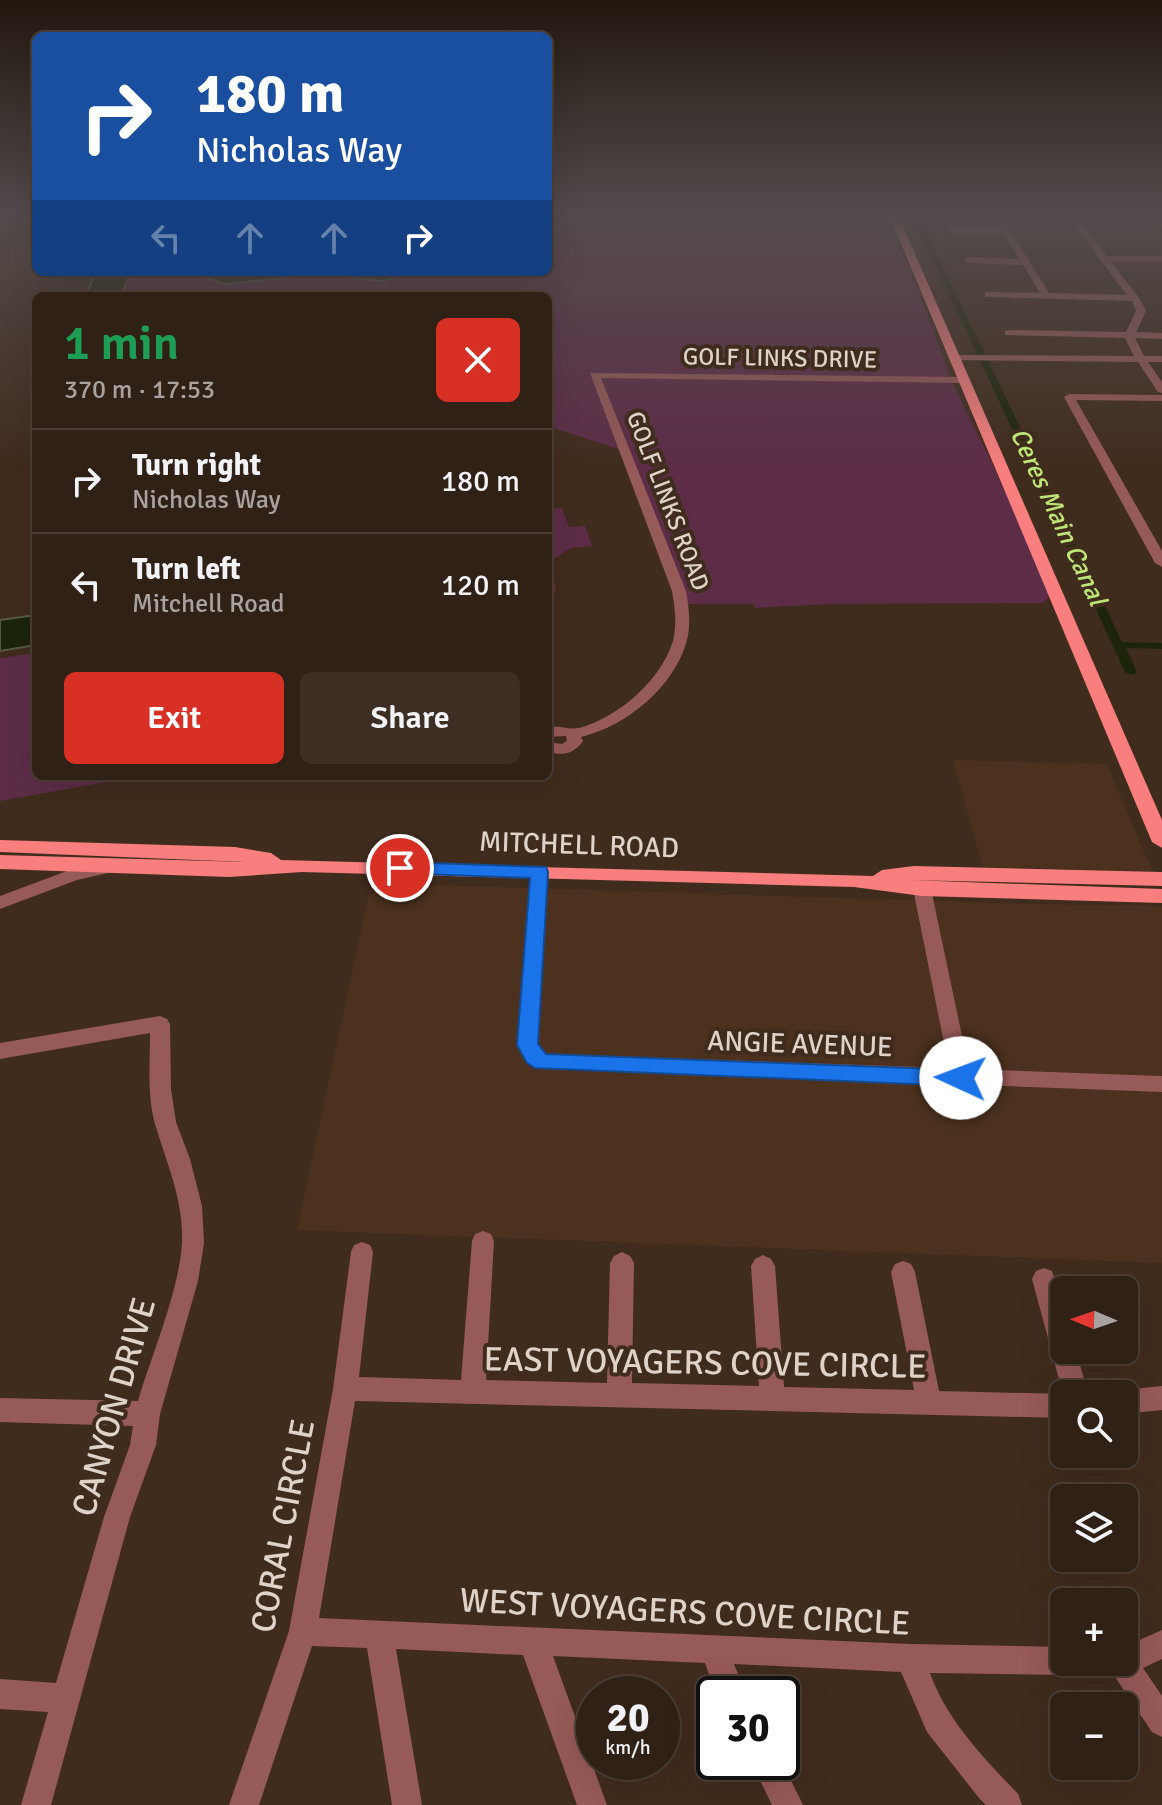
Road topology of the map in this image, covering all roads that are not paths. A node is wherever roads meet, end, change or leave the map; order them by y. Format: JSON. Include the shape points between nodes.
{"nodes":[{"id":1,"x":930,"y":299,"type":"edge"},
{"id":2,"x":1136,"y":299,"type":"edge"},
{"id":3,"x":1009,"y":333,"type":"dead end"},
{"id":4,"x":1129,"y":336,"type":"junction"},
{"id":5,"x":1162,"y":336,"type":"edge"},
{"id":6,"x":955,"y":358,"type":"junction"},
{"id":7,"x":1140,"y":359,"type":"junction"},
{"id":8,"x":1162,"y":359,"type":"edge"},
{"id":9,"x":594,"y":375,"type":"joint"},
{"id":10,"x":965,"y":380,"type":"junction"},
{"id":11,"x":1162,"y":390,"type":"edge"},
{"id":12,"x":1162,"y":398,"type":"edge"},
{"id":13,"x":1162,"y":563,"type":"edge"},
{"id":14,"x":552,"y":731,"type":"edge"},
{"id":15,"x":573,"y":735,"type":"junction"},
{"id":16,"x":552,"y":748,"type":"edge"},
{"id":17,"x":1162,"y":842,"type":"edge"},
{"id":18,"x":0,"y":846,"type":"edge"},
{"id":19,"x":0,"y":862,"type":"edge"},
{"id":20,"x":302,"y":865,"type":"junction"},
{"id":21,"x":115,"y":867,"type":"junction"},
{"id":22,"x":539,"y":872,"type":"junction"},
{"id":23,"x":1162,"y":879,"type":"edge"},
{"id":24,"x":854,"y":880,"type":"junction"},
{"id":25,"x":922,"y":889,"type":"junction"},
{"id":26,"x":1162,"y":896,"type":"edge"},
{"id":27,"x":0,"y":903,"type":"edge"},
{"id":28,"x":0,"y":1051,"type":"edge"},
{"id":29,"x":961,"y":1078,"type":"junction"},
{"id":30,"x":1162,"y":1084,"type":"edge"},
{"id":31,"x":483,"y":1241,"type":"dead end"},
{"id":32,"x":362,"y":1252,"type":"dead end"},
{"id":33,"x":622,"y":1263,"type":"dead end"},
{"id":34,"x":763,"y":1266,"type":"dead end"},
{"id":35,"x":903,"y":1272,"type":"dead end"},
{"id":36,"x":1044,"y":1279,"type":"dead end"},
{"id":37,"x":1050,"y":1300,"type":"edge"},
{"id":38,"x":345,"y":1389,"type":"junction"},
{"id":39,"x":473,"y":1392,"type":"junction"},
{"id":40,"x":619,"y":1396,"type":"junction"},
{"id":41,"x":1162,"y":1398,"type":"edge"},
{"id":42,"x":773,"y":1401,"type":"junction"},
{"id":43,"x":929,"y":1401,"type":"junction"},
{"id":44,"x":1138,"y":1401,"type":"edge"},
{"id":45,"x":1050,"y":1405,"type":"edge"},
{"id":46,"x":0,"y":1410,"type":"edge"},
{"id":47,"x":147,"y":1414,"type":"junction"},
{"id":48,"x":303,"y":1631,"type":"junction"},
{"id":49,"x":379,"y":1635,"type":"junction"},
{"id":50,"x":532,"y":1639,"type":"junction"},
{"id":51,"x":1162,"y":1644,"type":"edge"},
{"id":52,"x":714,"y":1649,"type":"junction"},
{"id":53,"x":1138,"y":1656,"type":"edge"},
{"id":54,"x":911,"y":1658,"type":"junction"},
{"id":55,"x":1050,"y":1661,"type":"edge"},
{"id":56,"x":724,"y":1676,"type":"edge"},
{"id":57,"x":1132,"y":1676,"type":"edge"},
{"id":58,"x":0,"y":1694,"type":"edge"},
{"id":59,"x":66,"y":1698,"type":"junction"},
{"id":60,"x":1162,"y":1722,"type":"edge"},
{"id":61,"x":775,"y":1780,"type":"edge"},
{"id":62,"x":36,"y":1805,"type":"edge"},
{"id":63,"x":244,"y":1805,"type":"edge"},
{"id":64,"x":407,"y":1805,"type":"edge"},
{"id":65,"x":592,"y":1805,"type":"edge"},
{"id":66,"x":788,"y":1805,"type":"edge"},
{"id":67,"x":1007,"y":1805,"type":"edge"}],
"edges":[{"from":1,"to":6,"type":"main road"},
{"from":2,"to":4,"type":"street","via":[[1141,311]]},
{"from":3,"to":4,"type":"street"},
{"from":4,"to":5,"type":"street"},
{"from":4,"to":7,"type":"street"},
{"from":6,"to":7,"type":"street"},
{"from":6,"to":10,"type":"main road"},
{"from":7,"to":8,"type":"street"},
{"from":7,"to":11,"type":"street"},
{"from":9,"to":10,"type":"street","name":"GOLF LINKS DRIVE"},
{"from":9,"to":15,"type":"street","name":"GOLF LINKS ROAD","via":[[679,591],[683,628],[672,662],[649,692],[620,714]]},
{"from":10,"to":17,"type":"main road"},
{"from":12,"to":13,"type":"street","via":[[1069,397]]},
{"from":14,"to":15,"type":"street"},
{"from":15,"to":16,"type":"street","name":"GOLF LINKS ROAD","via":[[569,747]]},
{"from":18,"to":20,"type":"main road","name":"MITCHELL ROAD","via":[[235,854]]},
{"from":19,"to":21,"type":"main road","name":"MITCHELL ROAD"},
{"from":20,"to":21,"type":"main road","name":"MITCHELL ROAD","via":[[229,870]]},
{"from":20,"to":22,"type":"main road","name":"MITCHELL ROAD"},
{"from":21,"to":27,"type":"street","via":[[73,875]]},
{"from":22,"to":24,"type":"main road","name":"MITCHELL ROAD"},
{"from":22,"to":29,"type":"street","name":"ANGIE AVENUE","via":[[527,1045],[534,1057],[550,1064]]},
{"from":23,"to":24,"type":"main road","name":"MITCHELL ROAD","via":[[914,873]]},
{"from":24,"to":25,"type":"main road","name":"MITCHELL ROAD"},
{"from":25,"to":26,"type":"main road","name":"MITCHELL ROAD"},
{"from":25,"to":29,"type":"street"},
{"from":28,"to":47,"type":"street","name":"CANYON DRIVE","via":[[160,1024],[165,1122],[191,1206],[193,1243]]},
{"from":29,"to":30,"type":"street","name":"ANGIE AVENUE"},
{"from":31,"to":39,"type":"street"},
{"from":32,"to":38,"type":"street","name":"CORAL CIRCLE"},
{"from":33,"to":40,"type":"street"},
{"from":34,"to":42,"type":"street"},
{"from":35,"to":43,"type":"street"},
{"from":36,"to":37,"type":"street"},
{"from":38,"to":39,"type":"street","name":"EAST VOYAGERS COVE CIRCLE"},
{"from":38,"to":48,"type":"street","name":"CORAL CIRCLE"},
{"from":39,"to":40,"type":"street","name":"EAST VOYAGERS COVE CIRCLE"},
{"from":40,"to":42,"type":"street","name":"EAST VOYAGERS COVE CIRCLE"},
{"from":41,"to":44,"type":"street"},
{"from":42,"to":43,"type":"street","name":"EAST VOYAGERS COVE CIRCLE"},
{"from":43,"to":45,"type":"street","name":"EAST VOYAGERS COVE CIRCLE"},
{"from":46,"to":47,"type":"street"},
{"from":47,"to":59,"type":"street","name":"CANYON DRIVE","via":[[143,1445]]},
{"from":48,"to":49,"type":"street","name":"WEST VOYAGERS COVE CIRCLE"},
{"from":48,"to":63,"type":"street","name":"CORAL CIRCLE"},
{"from":49,"to":50,"type":"street","name":"WEST VOYAGERS COVE CIRCLE"},
{"from":49,"to":64,"type":"street"},
{"from":50,"to":52,"type":"street","name":"WEST VOYAGERS COVE CIRCLE"},
{"from":50,"to":65,"type":"street"},
{"from":51,"to":53,"type":"street"},
{"from":52,"to":54,"type":"street","name":"WEST VOYAGERS COVE CIRCLE"},
{"from":52,"to":56,"type":"street"},
{"from":54,"to":55,"type":"street","name":"WEST VOYAGERS COVE CIRCLE"},
{"from":54,"to":67,"type":"street","via":[[922,1697],[949,1741]]},
{"from":57,"to":60,"type":"street"},
{"from":58,"to":59,"type":"street"},
{"from":59,"to":62,"type":"street","name":"CANYON DRIVE"},
{"from":61,"to":66,"type":"street"}]}
